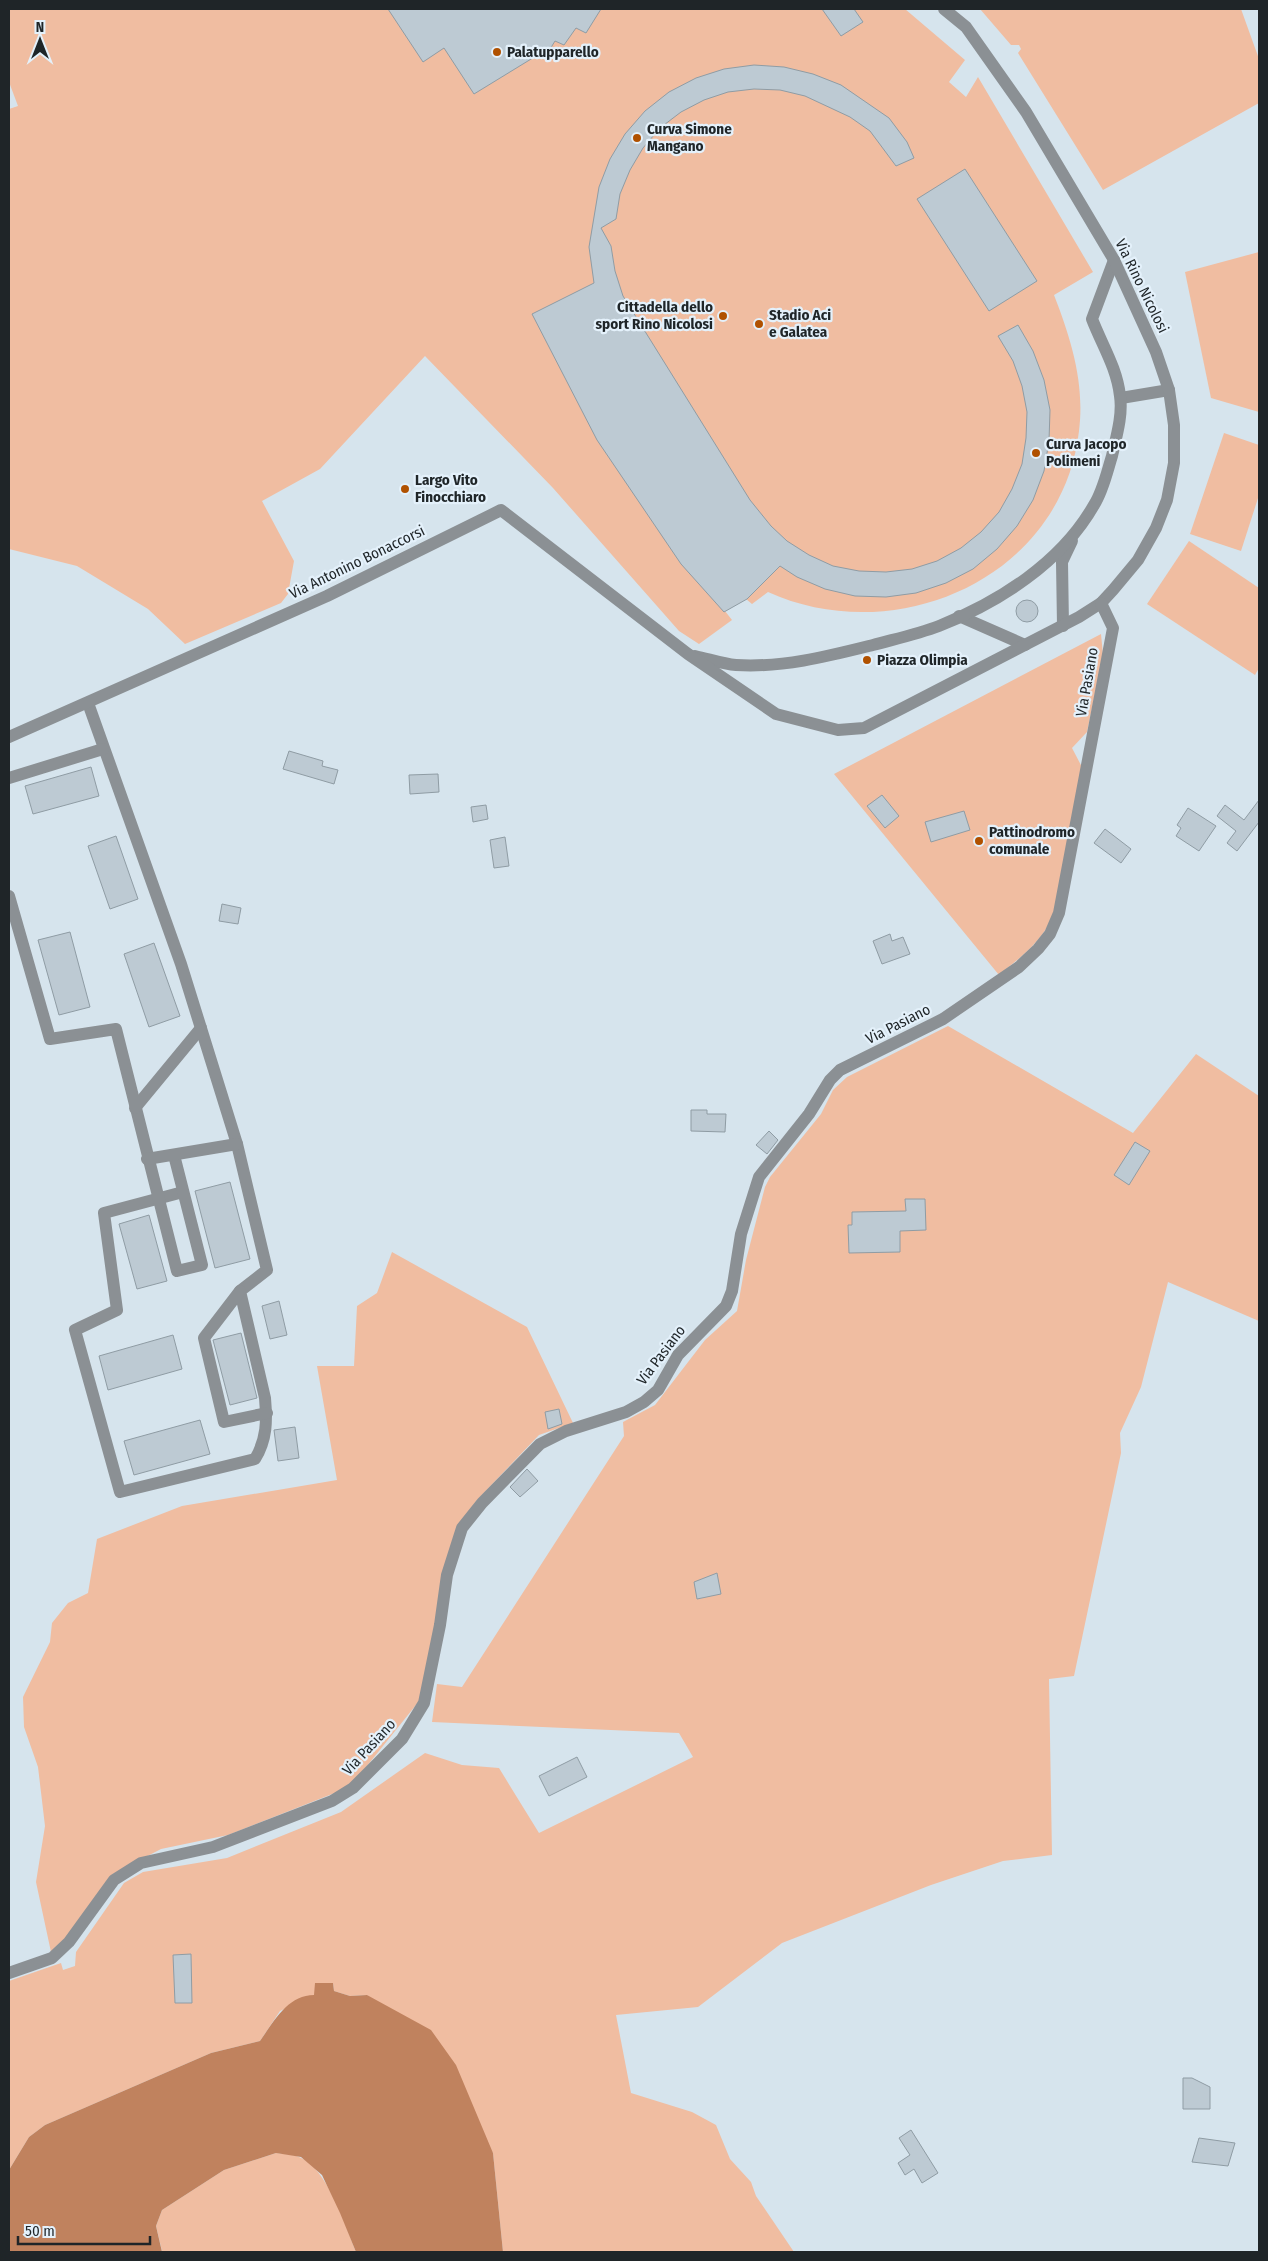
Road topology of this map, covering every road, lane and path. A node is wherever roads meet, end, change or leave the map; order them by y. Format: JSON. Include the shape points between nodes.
{"nodes":[{"id":1,"x":944,"y":9,"type":"edge"},
{"id":2,"x":1114,"y":260,"type":"junction"},
{"id":3,"x":1169,"y":390,"type":"junction"},
{"id":4,"x":1121,"y":398,"type":"junction"},
{"id":5,"x":1076,"y":532,"type":"junction"},
{"id":6,"x":1101,"y":603,"type":"junction"},
{"id":7,"x":959,"y":616,"type":"junction"},
{"id":8,"x":1063,"y":626,"type":"junction"},
{"id":9,"x":1026,"y":645,"type":"junction"},
{"id":10,"x":688,"y":654,"type":"junction"},
{"id":11,"x":88,"y":702,"type":"junction"},
{"id":12,"x":9,"y":737,"type":"edge"},
{"id":13,"x":103,"y":749,"type":"junction"},
{"id":14,"x":9,"y":778,"type":"edge"},
{"id":15,"x":9,"y":896,"type":"edge"},
{"id":16,"x":201,"y":1028,"type":"junction"},
{"id":17,"x":135,"y":1108,"type":"junction"},
{"id":18,"x":237,"y":1144,"type":"junction"},
{"id":19,"x":174,"y":1155,"type":"junction"},
{"id":20,"x":147,"y":1159,"type":"junction"},
{"id":21,"x":183,"y":1192,"type":"junction"},
{"id":22,"x":158,"y":1198,"type":"junction"},
{"id":23,"x":240,"y":1292,"type":"junction"},
{"id":24,"x":266,"y":1413,"type":"junction"},
{"id":25,"x":9,"y":1973,"type":"edge"}],
"edges":[{"from":1,"to":2,"type":"street","name":"Via Rino Nicolosi","via":[[966,27],[1026,112]]},
{"from":2,"to":3,"type":"street","name":"Via Rino Nicolosi","via":[[1156,352]]},
{"from":2,"to":4,"type":"street","via":[[1092,319],[1113,363]]},
{"from":3,"to":4,"type":"street"},
{"from":3,"to":6,"type":"street","name":"Via Rino Nicolosi","via":[[1174,425],[1174,463],[1167,500],[1138,560]]},
{"from":4,"to":5,"type":"street","via":[[1107,474],[1094,505]]},
{"from":5,"to":7,"type":"street","via":[[1020,583]]},
{"from":5,"to":8,"type":"street","via":[[1062,562]]},
{"from":6,"to":8,"type":"street","name":"Via Rino Nicolosi"},
{"from":6,"to":25,"type":"street","name":"Via Pasiano","via":[[1113,628],[1059,913],[1050,934],[1019,967],[943,1019],[840,1070],[830,1080],[809,1114],[759,1177],[741,1234],[732,1291],[726,1306],[678,1356],[658,1390],[626,1412],[540,1444],[482,1503],[462,1528],[447,1575],[424,1703],[402,1739],[353,1788],[332,1801],[214,1847],[141,1863],[114,1880],[69,1942],[52,1958]]},
{"from":7,"to":9,"type":"street"},
{"from":7,"to":10,"type":"street","via":[[938,626],[821,658],[770,665],[735,665]]},
{"from":8,"to":9,"type":"street","name":"Via Rino Nicolosi"},
{"from":9,"to":10,"type":"street","name":"Via Rino Nicolosi","via":[[864,728],[838,730],[776,714]]},
{"from":10,"to":11,"type":"street","name":"Via Antonino Bonaccorsi","via":[[501,510],[328,596]]},
{"from":11,"to":12,"type":"street","name":"Via Antonino Bonaccorsi"},
{"from":11,"to":13,"type":"street"},
{"from":13,"to":14,"type":"street"},
{"from":13,"to":16,"type":"street"},
{"from":15,"to":17,"type":"street","via":[[50,1039],[116,1029]]},
{"from":16,"to":17,"type":"street"},
{"from":16,"to":18,"type":"street"},
{"from":17,"to":20,"type":"street"},
{"from":18,"to":19,"type":"street"},
{"from":18,"to":23,"type":"street","via":[[268,1270]]},
{"from":19,"to":20,"type":"street"},
{"from":19,"to":21,"type":"street"},
{"from":20,"to":22,"type":"street"},
{"from":21,"to":22,"type":"street"},
{"from":21,"to":22,"type":"street","via":[[202,1265],[177,1272]]},
{"from":22,"to":24,"type":"street","via":[[104,1213],[117,1310],[76,1330],[120,1492],[255,1459],[264,1444]]},
{"from":23,"to":24,"type":"street"},
{"from":23,"to":24,"type":"street","via":[[204,1338],[224,1422]]}]}
